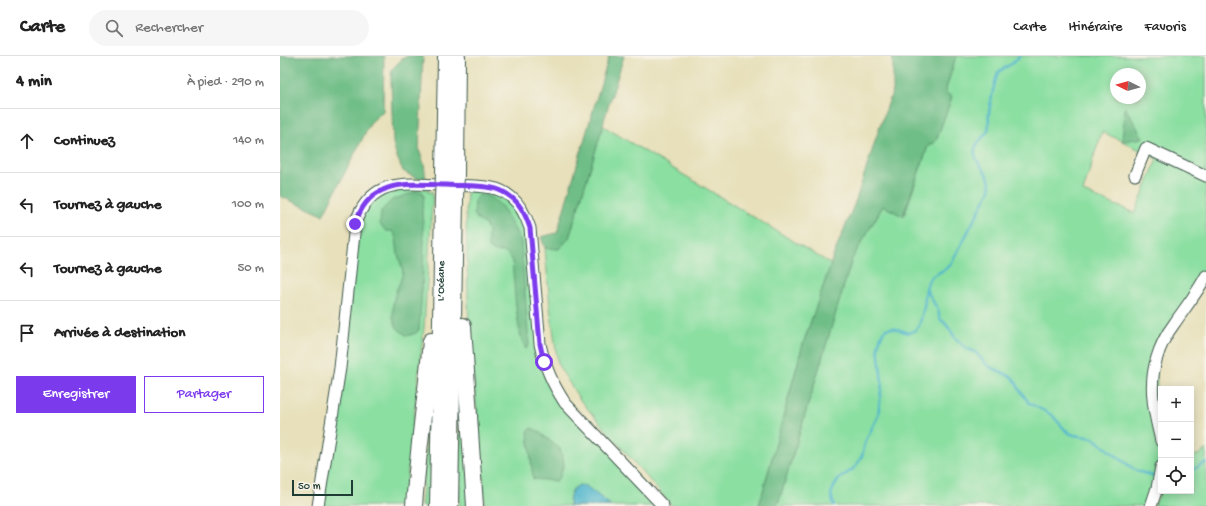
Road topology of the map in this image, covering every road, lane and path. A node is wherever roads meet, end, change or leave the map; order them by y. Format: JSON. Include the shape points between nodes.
{"nodes":[{"id":1,"x":446,"y":56,"type":"edge"},
{"id":2,"x":457,"y":56,"type":"edge"},
{"id":3,"x":450,"y":174,"type":"junction"},
{"id":4,"x":1135,"y":175,"type":"dead end"},
{"id":5,"x":1206,"y":176,"type":"edge"},
{"id":6,"x":451,"y":202,"type":"junction"},
{"id":7,"x":442,"y":235,"type":"junction"},
{"id":8,"x":1206,"y":276,"type":"edge"},
{"id":9,"x":1158,"y":425,"type":"edge"},
{"id":10,"x":473,"y":475,"type":"junction"},
{"id":11,"x":1158,"y":483,"type":"edge"},
{"id":12,"x":318,"y":506,"type":"edge"},
{"id":13,"x":414,"y":506,"type":"edge"},
{"id":14,"x":438,"y":506,"type":"edge"},
{"id":15,"x":450,"y":506,"type":"edge"},
{"id":16,"x":475,"y":506,"type":"edge"},
{"id":17,"x":480,"y":506,"type":"edge"},
{"id":18,"x":663,"y":506,"type":"edge"},
{"id":19,"x":1151,"y":506,"type":"edge"}],
"edges":[{"from":1,"to":3,"type":"highway","name":"L’Océane"},
{"from":2,"to":3,"type":"highway","name":"L’Océane"},
{"from":3,"to":6,"type":"highway","name":"L’Océane","bridge":true},
{"from":4,"to":5,"type":"street","via":[[1146,148]]},
{"from":6,"to":7,"type":"highway","name":"L’Océane"},
{"from":6,"to":10,"type":"highway","via":[[461,222],[464,345]]},
{"from":6,"to":15,"type":"highway","name":"L’Océane"},
{"from":7,"to":13,"type":"highway","via":[[436,250],[429,366]]},
{"from":7,"to":14,"type":"highway","name":"L’Océane"},
{"from":8,"to":9,"type":"street","via":[[1168,333],[1156,362],[1153,373],[1153,399]]},
{"from":10,"to":16,"type":"highway"},
{"from":10,"to":17,"type":"highway","via":[[478,488]]},
{"from":11,"to":19,"type":"street"},
{"from":12,"to":18,"type":"street","via":[[340,368],[358,214],[369,199],[392,186],[421,185],[494,188],[511,197],[520,206],[530,228],[540,344],[550,376],[565,403]]}]}
